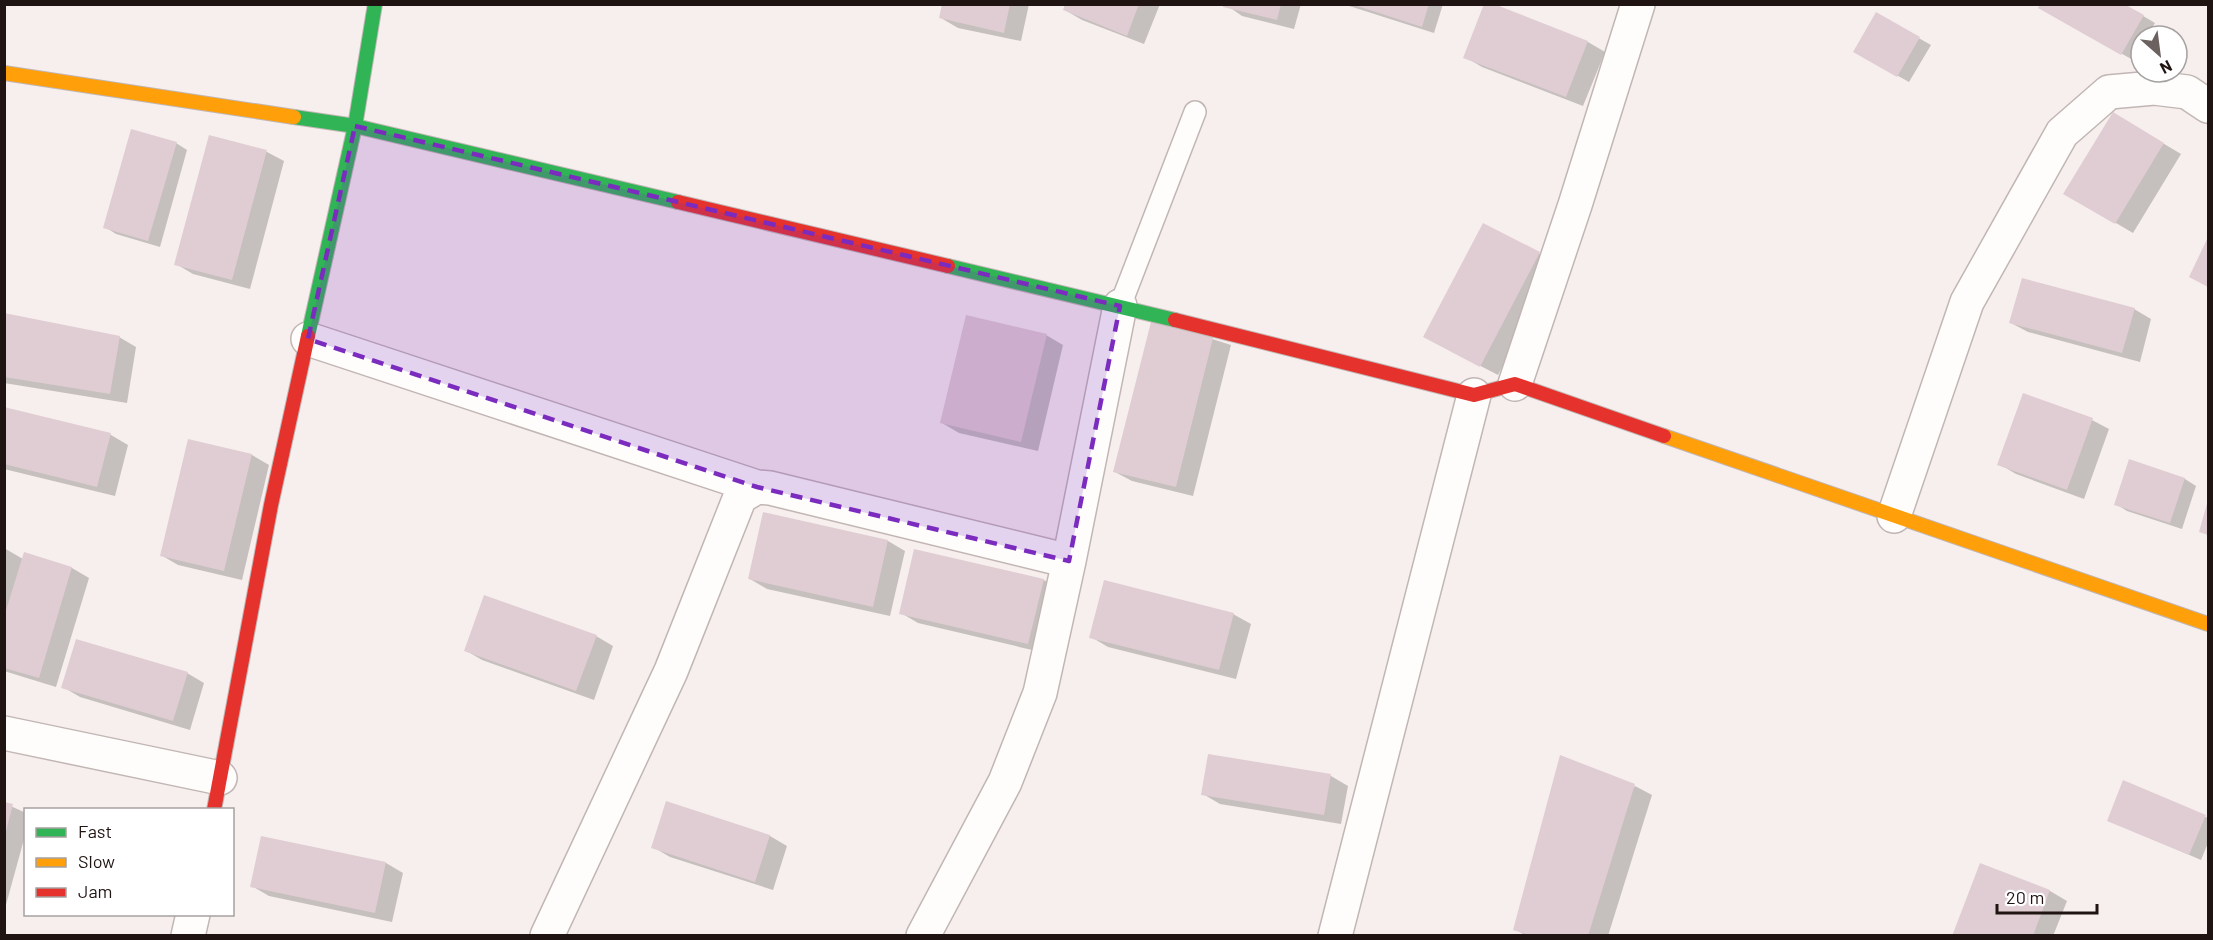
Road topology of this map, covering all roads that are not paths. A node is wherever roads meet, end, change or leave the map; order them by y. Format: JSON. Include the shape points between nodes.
{"nodes":[{"id":1,"x":375,"y":4,"type":"edge"},
{"id":2,"x":1638,"y":4,"type":"edge"},
{"id":3,"x":4,"y":73,"type":"edge"},
{"id":4,"x":2208,"y":106,"type":"edge"},
{"id":5,"x":1195,"y":112,"type":"dead end"},
{"id":6,"x":355,"y":126,"type":"junction"},
{"id":7,"x":1120,"y":306,"type":"junction"},
{"id":8,"x":308,"y":339,"type":"junction"},
{"id":9,"x":1515,"y":384,"type":"junction"},
{"id":10,"x":1474,"y":395,"type":"junction"},
{"id":11,"x":757,"y":488,"type":"junction"},
{"id":12,"x":1894,"y":516,"type":"junction"},
{"id":13,"x":1069,"y":561,"type":"junction"},
{"id":14,"x":2208,"y":624,"type":"edge"},
{"id":15,"x":4,"y":733,"type":"edge"},
{"id":16,"x":217,"y":794,"type":"edge"},
{"id":17,"x":193,"y":916,"type":"edge"},
{"id":18,"x":188,"y":936,"type":"edge"},
{"id":19,"x":547,"y":936,"type":"edge"},
{"id":20,"x":923,"y":936,"type":"edge"},
{"id":21,"x":1335,"y":936,"type":"edge"}],
"edges":[{"from":1,"to":6,"type":"street"},
{"from":2,"to":9,"type":"street"},
{"from":3,"to":6,"type":"street"},
{"from":4,"to":12,"type":"street","via":[[2187,92],[2154,88],[2109,92],[2062,133],[1967,302]]},
{"from":5,"to":7,"type":"lane"},
{"from":6,"to":7,"type":"street"},
{"from":6,"to":8,"type":"street"},
{"from":7,"to":10,"type":"street"},
{"from":7,"to":13,"type":"street"},
{"from":8,"to":11,"type":"street"},
{"from":8,"to":16,"type":"street","via":[[271,505]]},
{"from":9,"to":10,"type":"street"},
{"from":9,"to":12,"type":"street"},
{"from":10,"to":21,"type":"street"},
{"from":11,"to":13,"type":"street"},
{"from":11,"to":19,"type":"street","via":[[740,497],[671,671]]},
{"from":12,"to":14,"type":"street"},
{"from":13,"to":20,"type":"street","via":[[1040,693],[1005,782]]},
{"from":15,"to":16,"type":"street"},
{"from":17,"to":18,"type":"street"}]}
